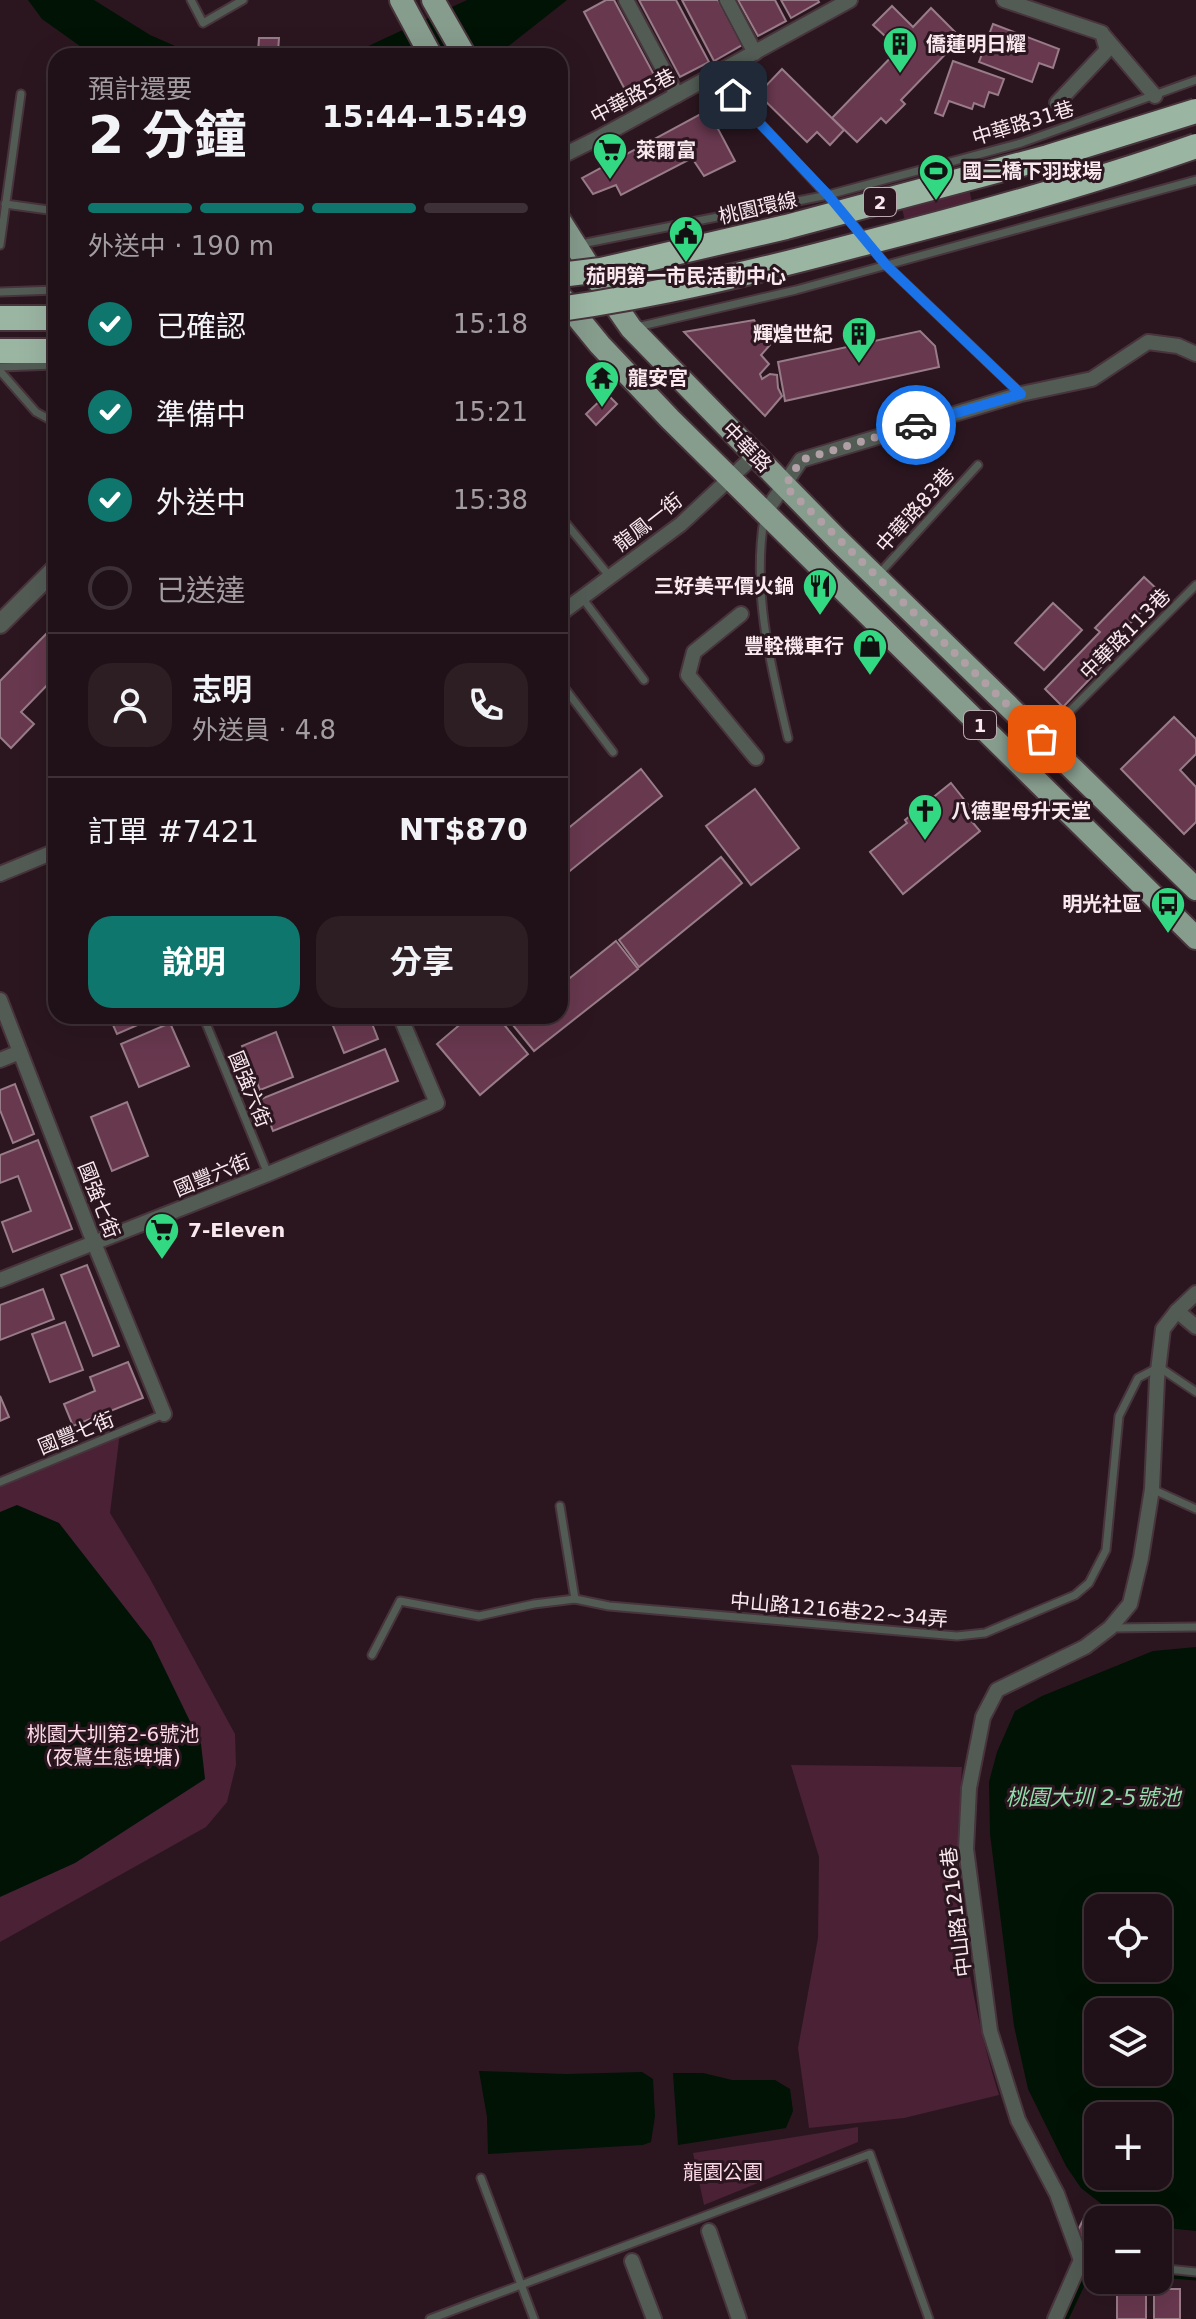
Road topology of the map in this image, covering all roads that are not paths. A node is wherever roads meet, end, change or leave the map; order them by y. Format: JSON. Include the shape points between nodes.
{"nodes":[{"id":1,"x":191,"y":0,"type":"edge"},
{"id":2,"x":243,"y":0,"type":"edge"},
{"id":3,"x":401,"y":0,"type":"edge"},
{"id":4,"x":433,"y":0,"type":"edge"},
{"id":5,"x":626,"y":0,"type":"edge"},
{"id":6,"x":727,"y":0,"type":"edge"},
{"id":7,"x":850,"y":0,"type":"edge"},
{"id":8,"x":1004,"y":0,"type":"edge"},
{"id":9,"x":831,"y":5,"type":"edge"},
{"id":10,"x":1102,"y":33,"type":"junction"},
{"id":11,"x":427,"y":48,"type":"edge"},
{"id":12,"x":460,"y":48,"type":"edge"},
{"id":13,"x":755,"y":53,"type":"junction"},
{"id":14,"x":714,"y":75,"type":"junction"},
{"id":15,"x":1196,"y":80,"type":"edge"},
{"id":16,"x":21,"y":94,"type":"dead end"},
{"id":17,"x":677,"y":95,"type":"junction"},
{"id":18,"x":1155,"y":96,"type":"junction"},
{"id":19,"x":1057,"y":103,"type":"dead end"},
{"id":20,"x":1196,"y":111,"type":"edge"},
{"id":21,"x":1196,"y":146,"type":"edge"},
{"id":22,"x":568,"y":153,"type":"edge"},
{"id":23,"x":1196,"y":180,"type":"edge"},
{"id":24,"x":828,"y":195,"type":"junction"},
{"id":25,"x":3,"y":200,"type":"edge"},
{"id":26,"x":48,"y":209,"type":"edge"},
{"id":27,"x":568,"y":234,"type":"edge"},
{"id":28,"x":0,"y":245,"type":"edge"},
{"id":29,"x":575,"y":245,"type":"junction"},
{"id":30,"x":886,"y":265,"type":"junction"},
{"id":31,"x":568,"y":274,"type":"edge"},
{"id":32,"x":48,"y":290,"type":"edge"},
{"id":33,"x":0,"y":292,"type":"edge"},
{"id":34,"x":568,"y":306,"type":"edge"},
{"id":35,"x":568,"y":308,"type":"edge"},
{"id":36,"x":0,"y":318,"type":"edge"},
{"id":37,"x":48,"y":318,"type":"edge"},
{"id":38,"x":631,"y":328,"type":"junction"},
{"id":39,"x":0,"y":351,"type":"edge"},
{"id":40,"x":48,"y":351,"type":"edge"},
{"id":41,"x":1196,"y":354,"type":"edge"},
{"id":42,"x":48,"y":366,"type":"edge"},
{"id":43,"x":0,"y":369,"type":"edge"},
{"id":44,"x":1021,"y":394,"type":"junction"},
{"id":45,"x":48,"y":419,"type":"edge"},
{"id":46,"x":755,"y":455,"type":"junction"},
{"id":47,"x":978,"y":465,"type":"dead end"},
{"id":48,"x":730,"y":478,"type":"junction"},
{"id":49,"x":785,"y":486,"type":"junction"},
{"id":50,"x":765,"y":513,"type":"junction"},
{"id":51,"x":568,"y":526,"type":"edge"},
{"id":52,"x":48,"y":576,"type":"edge"},
{"id":53,"x":610,"y":577,"type":"junction"},
{"id":54,"x":876,"y":577,"type":"junction"},
{"id":55,"x":1196,"y":585,"type":"edge"},
{"id":56,"x":582,"y":597,"type":"junction"},
{"id":57,"x":568,"y":608,"type":"edge"},
{"id":58,"x":741,"y":614,"type":"dead end"},
{"id":59,"x":0,"y":624,"type":"edge"},
{"id":60,"x":644,"y":680,"type":"dead end"},
{"id":61,"x":568,"y":693,"type":"edge"},
{"id":62,"x":788,"y":738,"type":"dead end"},
{"id":63,"x":1042,"y":739,"type":"junction"},
{"id":64,"x":613,"y":752,"type":"dead end"},
{"id":65,"x":756,"y":758,"type":"dead end"},
{"id":66,"x":48,"y":854,"type":"edge"},
{"id":67,"x":0,"y":874,"type":"edge"},
{"id":68,"x":1196,"y":889,"type":"edge"},
{"id":69,"x":1196,"y":938,"type":"edge"},
{"id":70,"x":0,"y":1000,"type":"edge"},
{"id":71,"x":206,"y":1024,"type":"edge"},
{"id":72,"x":403,"y":1024,"type":"edge"},
{"id":73,"x":20,"y":1052,"type":"junction"},
{"id":74,"x":0,"y":1060,"type":"edge"},
{"id":75,"x":268,"y":1174,"type":"junction"},
{"id":76,"x":94,"y":1243,"type":"junction"},
{"id":77,"x":0,"y":1280,"type":"edge"},
{"id":78,"x":1196,"y":1293,"type":"edge"},
{"id":79,"x":1177,"y":1311,"type":"junction"},
{"id":80,"x":1196,"y":1327,"type":"edge"},
{"id":81,"x":1159,"y":1367,"type":"junction"},
{"id":82,"x":1196,"y":1392,"type":"edge"},
{"id":83,"x":164,"y":1414,"type":"joint"},
{"id":84,"x":0,"y":1482,"type":"edge"},
{"id":85,"x":1152,"y":1489,"type":"junction"},
{"id":86,"x":560,"y":1506,"type":"dead end"},
{"id":87,"x":1196,"y":1509,"type":"edge"},
{"id":88,"x":575,"y":1599,"type":"junction"},
{"id":89,"x":1196,"y":1627,"type":"edge"},
{"id":90,"x":1110,"y":1628,"type":"junction"},
{"id":91,"x":372,"y":1655,"type":"dead end"},
{"id":92,"x":481,"y":2178,"type":"dead end"},
{"id":93,"x":709,"y":2231,"type":"dead end"},
{"id":94,"x":1081,"y":2260,"type":"junction"},
{"id":95,"x":1084,"y":2260,"type":"edge"},
{"id":96,"x":632,"y":2261,"type":"dead end"},
{"id":97,"x":1172,"y":2269,"type":"edge"},
{"id":98,"x":1196,"y":2272,"type":"edge"},
{"id":99,"x":521,"y":2283,"type":"junction"},
{"id":100,"x":430,"y":2319,"type":"edge"},
{"id":101,"x":534,"y":2319,"type":"edge"},
{"id":102,"x":654,"y":2319,"type":"edge"},
{"id":103,"x":739,"y":2319,"type":"edge"},
{"id":104,"x":929,"y":2319,"type":"edge"},
{"id":105,"x":1055,"y":2319,"type":"edge"}],
"edges":[{"from":1,"to":2,"type":"lane","via":[[203,23]]},
{"from":3,"to":11,"type":"main road"},
{"from":4,"to":12,"type":"main road"},
{"from":5,"to":17,"type":"street"},
{"from":6,"to":13,"type":"street"},
{"from":7,"to":9,"type":"street","name":"中華路5巷"},
{"from":8,"to":10,"type":"street"},
{"from":9,"to":13,"type":"street","name":"中華路5巷"},
{"from":10,"to":18,"type":"street"},
{"from":10,"to":19,"type":"street","via":[[1107,50]]},
{"from":13,"to":14,"type":"street","name":"中華路5巷"},
{"from":14,"to":17,"type":"street","name":"中華路5巷"},
{"from":14,"to":24,"type":"lane"},
{"from":15,"to":18,"type":"lane","name":"中華路31巷"},
{"from":16,"to":25,"type":"lane"},
{"from":17,"to":22,"type":"street","name":"中華路5巷"},
{"from":18,"to":24,"type":"lane","name":"中華路31巷","via":[[1021,143]]},
{"from":20,"to":31,"type":"highway","name":"桃園環線","number":"2","bridge":true,"via":[[786,227]]},
{"from":21,"to":35,"type":"highway","number":"2","bridge":true,"via":[[1056,192],[799,260]]},
{"from":23,"to":30,"type":"lane"},
{"from":24,"to":29,"type":"lane","name":"中華路31巷"},
{"from":24,"to":30,"type":"lane"},
{"from":25,"to":26,"type":"lane"},
{"from":25,"to":28,"type":"lane"},
{"from":27,"to":29,"type":"main road","name":"中華路","number":"1"},
{"from":29,"to":38,"type":"main road","name":"中華路","number":"1"},
{"from":30,"to":38,"type":"lane"},
{"from":30,"to":44,"type":"lane"},
{"from":32,"to":33,"type":"lane"},
{"from":34,"to":48,"type":"main road","name":"中華路","number":"1"},
{"from":36,"to":37,"type":"highway"},
{"from":38,"to":46,"type":"main road","name":"中華路","number":"1"},
{"from":39,"to":40,"type":"highway"},
{"from":41,"to":44,"type":"street","via":[[1148,342],[1092,379]]},
{"from":42,"to":43,"type":"lane"},
{"from":43,"to":45,"type":"lane","via":[[36,412]]},
{"from":44,"to":49,"type":"street","via":[[801,460]]},
{"from":46,"to":48,"type":"street","name":"龍鳳一街"},
{"from":46,"to":49,"type":"main road","name":"中華路","number":"1"},
{"from":47,"to":54,"type":"lane","name":"中華路83巷"},
{"from":48,"to":50,"type":"main road","name":"中華路","number":"1"},
{"from":48,"to":53,"type":"street","name":"龍鳳一街","via":[[681,524]]},
{"from":49,"to":50,"type":"street"},
{"from":49,"to":54,"type":"main road","name":"中華路","number":"1"},
{"from":50,"to":62,"type":"lane","via":[[759,551],[766,647]]},
{"from":50,"to":69,"type":"main road","name":"中華路","number":"1"},
{"from":51,"to":53,"type":"lane"},
{"from":52,"to":59,"type":"street"},
{"from":53,"to":56,"type":"street","name":"龍鳳一街"},
{"from":54,"to":63,"type":"main road","name":"中華路","number":"1"},
{"from":55,"to":63,"type":"lane","name":"中華路113巷"},
{"from":56,"to":57,"type":"street","name":"龍鳳一街"},
{"from":56,"to":60,"type":"lane"},
{"from":58,"to":65,"type":"street","via":[[694,652],[688,675]]},
{"from":61,"to":64,"type":"lane"},
{"from":63,"to":68,"type":"main road","name":"中華路","number":"1"},
{"from":66,"to":67,"type":"street"},
{"from":70,"to":73,"type":"street","name":"國強七街"},
{"from":71,"to":75,"type":"lane","name":"國強六街"},
{"from":72,"to":75,"type":"street","name":"國豐六街","via":[[437,1103]]},
{"from":73,"to":74,"type":"street"},
{"from":73,"to":76,"type":"street","name":"國強七街"},
{"from":75,"to":76,"type":"street","name":"國豐六街"},
{"from":76,"to":77,"type":"street","name":"國豐六街"},
{"from":76,"to":83,"type":"street","name":"國強七街"},
{"from":78,"to":79,"type":"street"},
{"from":79,"to":80,"type":"street"},
{"from":79,"to":81,"type":"street","name":"中山路1216巷","via":[[1163,1329]]},
{"from":81,"to":82,"type":"lane"},
{"from":81,"to":85,"type":"street","name":"中山路1216巷"},
{"from":81,"to":88,"type":"lane","name":"中山路1216巷22~34弄","via":[[1138,1378],[1119,1416],[1106,1550],[1089,1583],[1075,1595],[985,1633],[957,1636]]},
{"from":83,"to":84,"type":"lane","name":"國豐七街"},
{"from":85,"to":87,"type":"lane"},
{"from":85,"to":90,"type":"street","name":"中山路1216巷","via":[[1130,1604]]},
{"from":86,"to":88,"type":"lane"},
{"from":88,"to":91,"type":"lane","name":"中山路1216巷22~34弄","via":[[479,1616],[400,1601]]},
{"from":89,"to":90,"type":"lane"},
{"from":90,"to":94,"type":"street","name":"中山路1216巷","via":[[1085,1647],[997,1690],[983,1717],[969,1788],[966,1849],[990,2031],[1018,2120],[1057,2194]]},
{"from":92,"to":99,"type":"lane"},
{"from":93,"to":103,"type":"street"},
{"from":94,"to":95,"type":"lane"},
{"from":94,"to":105,"type":"street"},
{"from":96,"to":102,"type":"street"},
{"from":97,"to":98,"type":"lane"},
{"from":99,"to":100,"type":"lane"},
{"from":99,"to":101,"type":"lane"},
{"from":99,"to":104,"type":"lane","via":[[870,2154]]}]}
